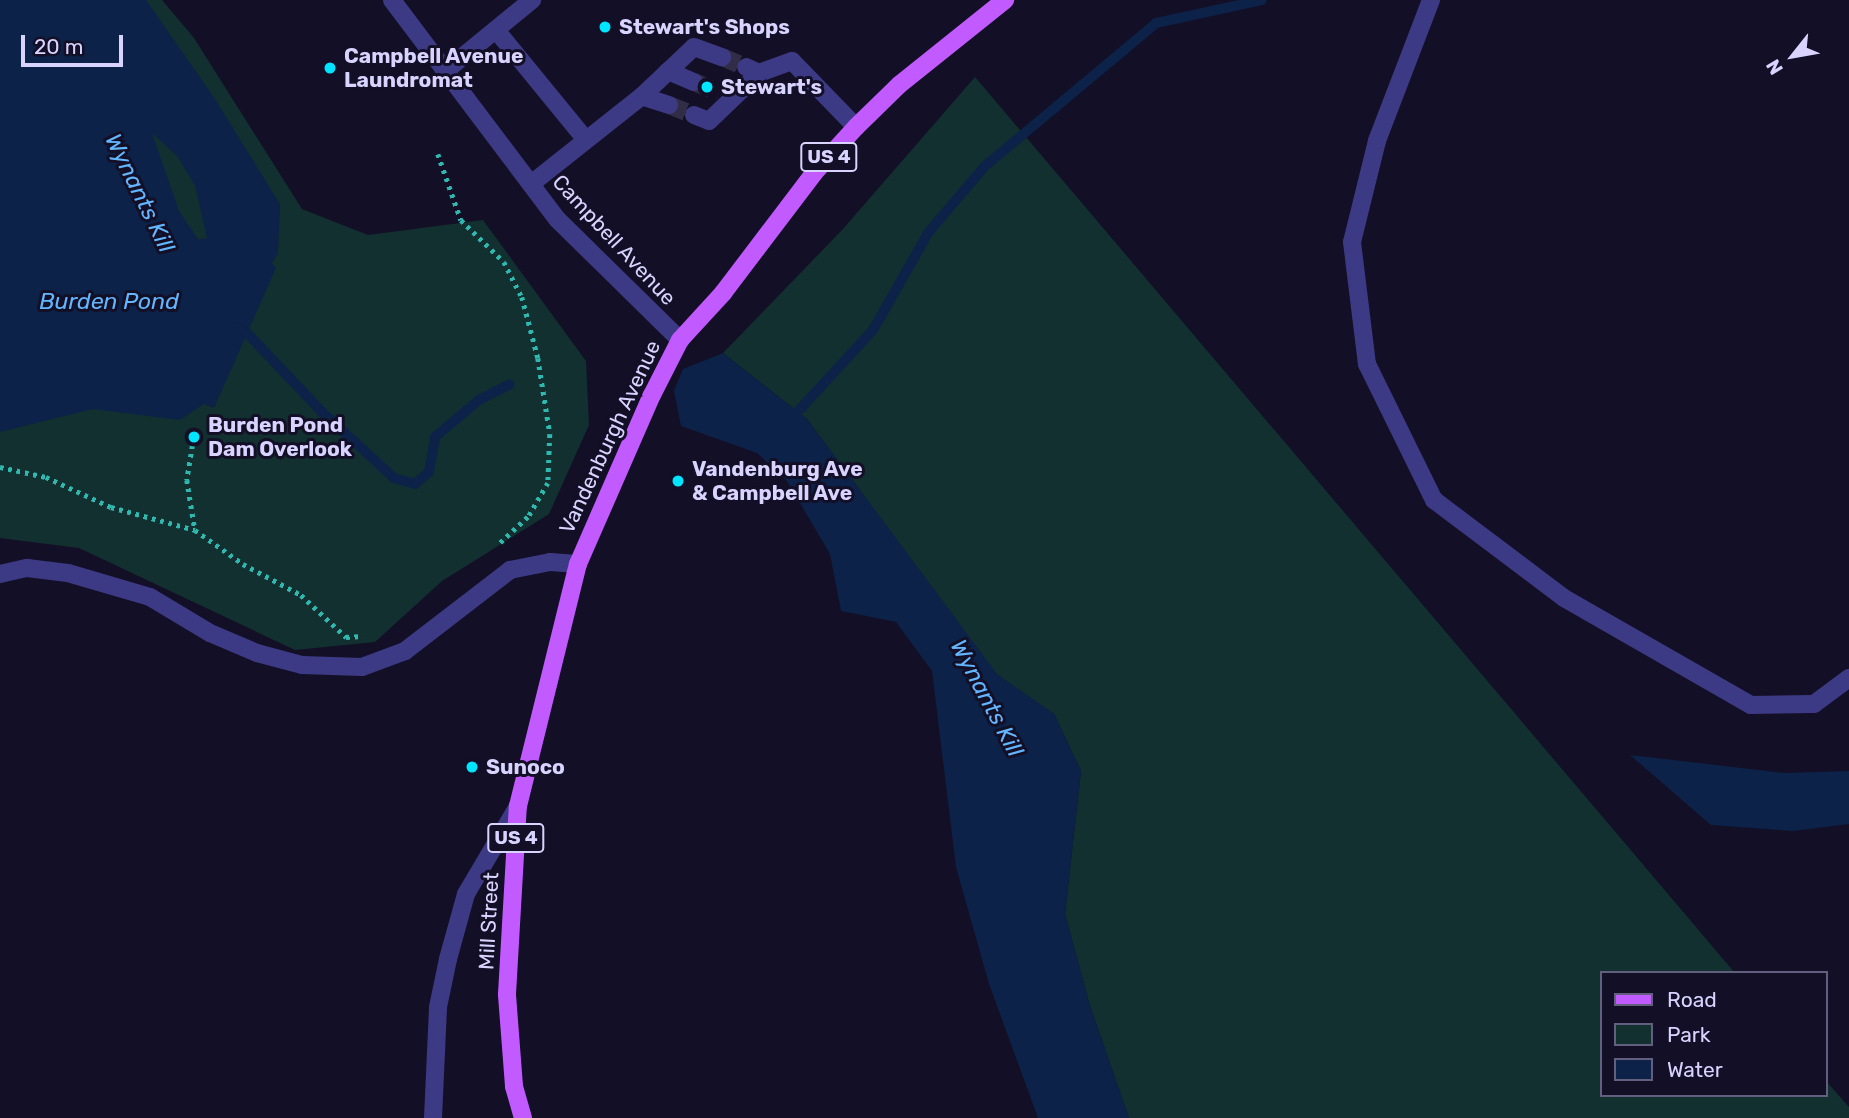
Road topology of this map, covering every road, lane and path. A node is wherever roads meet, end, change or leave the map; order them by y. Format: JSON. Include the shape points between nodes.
{"nodes":[{"id":1,"x":392,"y":0,"type":"edge"},
{"id":2,"x":532,"y":0,"type":"edge"},
{"id":3,"x":1006,"y":0,"type":"edge"},
{"id":4,"x":1431,"y":0,"type":"edge"},
{"id":5,"x":496,"y":30,"type":"junction"},
{"id":6,"x":722,"y":57,"type":"tunnel mouth"},
{"id":7,"x":668,"y":71,"type":"junction"},
{"id":8,"x":444,"y":72,"type":"junction"},
{"id":9,"x":694,"y":82,"type":"tunnel mouth"},
{"id":10,"x":642,"y":96,"type":"junction"},
{"id":11,"x":669,"y":104,"type":"tunnel mouth"},
{"id":12,"x":694,"y":115,"type":"tunnel mouth"},
{"id":13,"x":856,"y":127,"type":"junction"},
{"id":14,"x":586,"y":141,"type":"junction"},
{"id":15,"x":438,"y":154,"type":"dead end"},
{"id":16,"x":531,"y":184,"type":"junction"},
{"id":17,"x":680,"y":341,"type":"junction"},
{"id":18,"x":194,"y":436,"type":"dead end"},
{"id":19,"x":0,"y":467,"type":"edge"},
{"id":20,"x":195,"y":530,"type":"junction"},
{"id":21,"x":489,"y":553,"type":"dead end"},
{"id":22,"x":578,"y":564,"type":"junction"},
{"id":23,"x":0,"y":574,"type":"edge"},
{"id":24,"x":373,"y":634,"type":"dead end"},
{"id":25,"x":1849,"y":678,"type":"edge"},
{"id":26,"x":518,"y":806,"type":"junction"},
{"id":27,"x":433,"y":1118,"type":"edge"},
{"id":28,"x":523,"y":1118,"type":"edge"}],
"edges":[{"from":1,"to":8,"type":"street","name":"Campbell Avenue"},
{"from":2,"to":5,"type":"street"},
{"from":3,"to":13,"type":"main road","name":"Vandenburgh Avenue","number":"US 4","via":[[899,85]]},
{"from":4,"to":25,"type":"street","via":[[1377,141],[1352,242],[1367,364],[1434,500],[1564,598],[1751,705],[1814,704]]},
{"from":5,"to":8,"type":"street"},
{"from":5,"to":14,"type":"street"},
{"from":6,"to":7,"type":"street","via":[[694,47]]},
{"from":7,"to":9,"type":"street"},
{"from":7,"to":10,"type":"street"},
{"from":8,"to":16,"type":"street","name":"Campbell Avenue"},
{"from":10,"to":11,"type":"street"},
{"from":10,"to":14,"type":"street"},
{"from":12,"to":13,"type":"street","via":[[709,121],[725,95],[753,70],[792,61]]},
{"from":13,"to":17,"type":"main road","name":"Vandenburgh Avenue","number":"US 4"},
{"from":14,"to":16,"type":"street"},
{"from":15,"to":21,"type":"path","via":[[461,220],[504,262],[522,297],[550,434],[548,483],[528,517]]},
{"from":16,"to":17,"type":"street","name":"Campbell Avenue","via":[[557,219]]},
{"from":17,"to":22,"type":"main road","name":"Vandenburgh Avenue","number":"US 4"},
{"from":18,"to":20,"type":"path","via":[[187,480]]},
{"from":19,"to":20,"type":"path","via":[[46,477],[111,507]]},
{"from":20,"to":24,"type":"path","via":[[243,564],[301,595],[346,637]]},
{"from":22,"to":23,"type":"street","via":[[550,562],[510,570],[405,651],[362,667],[302,665],[257,653],[210,633],[150,597],[68,573],[27,568]]},
{"from":22,"to":26,"type":"main road","name":"Mill Street","number":"US 4"},
{"from":26,"to":27,"type":"street","via":[[466,894],[447,959],[438,1007]]},
{"from":26,"to":28,"type":"main road","name":"Mill Street","number":"US 4","via":[[507,993],[514,1086]]}]}
